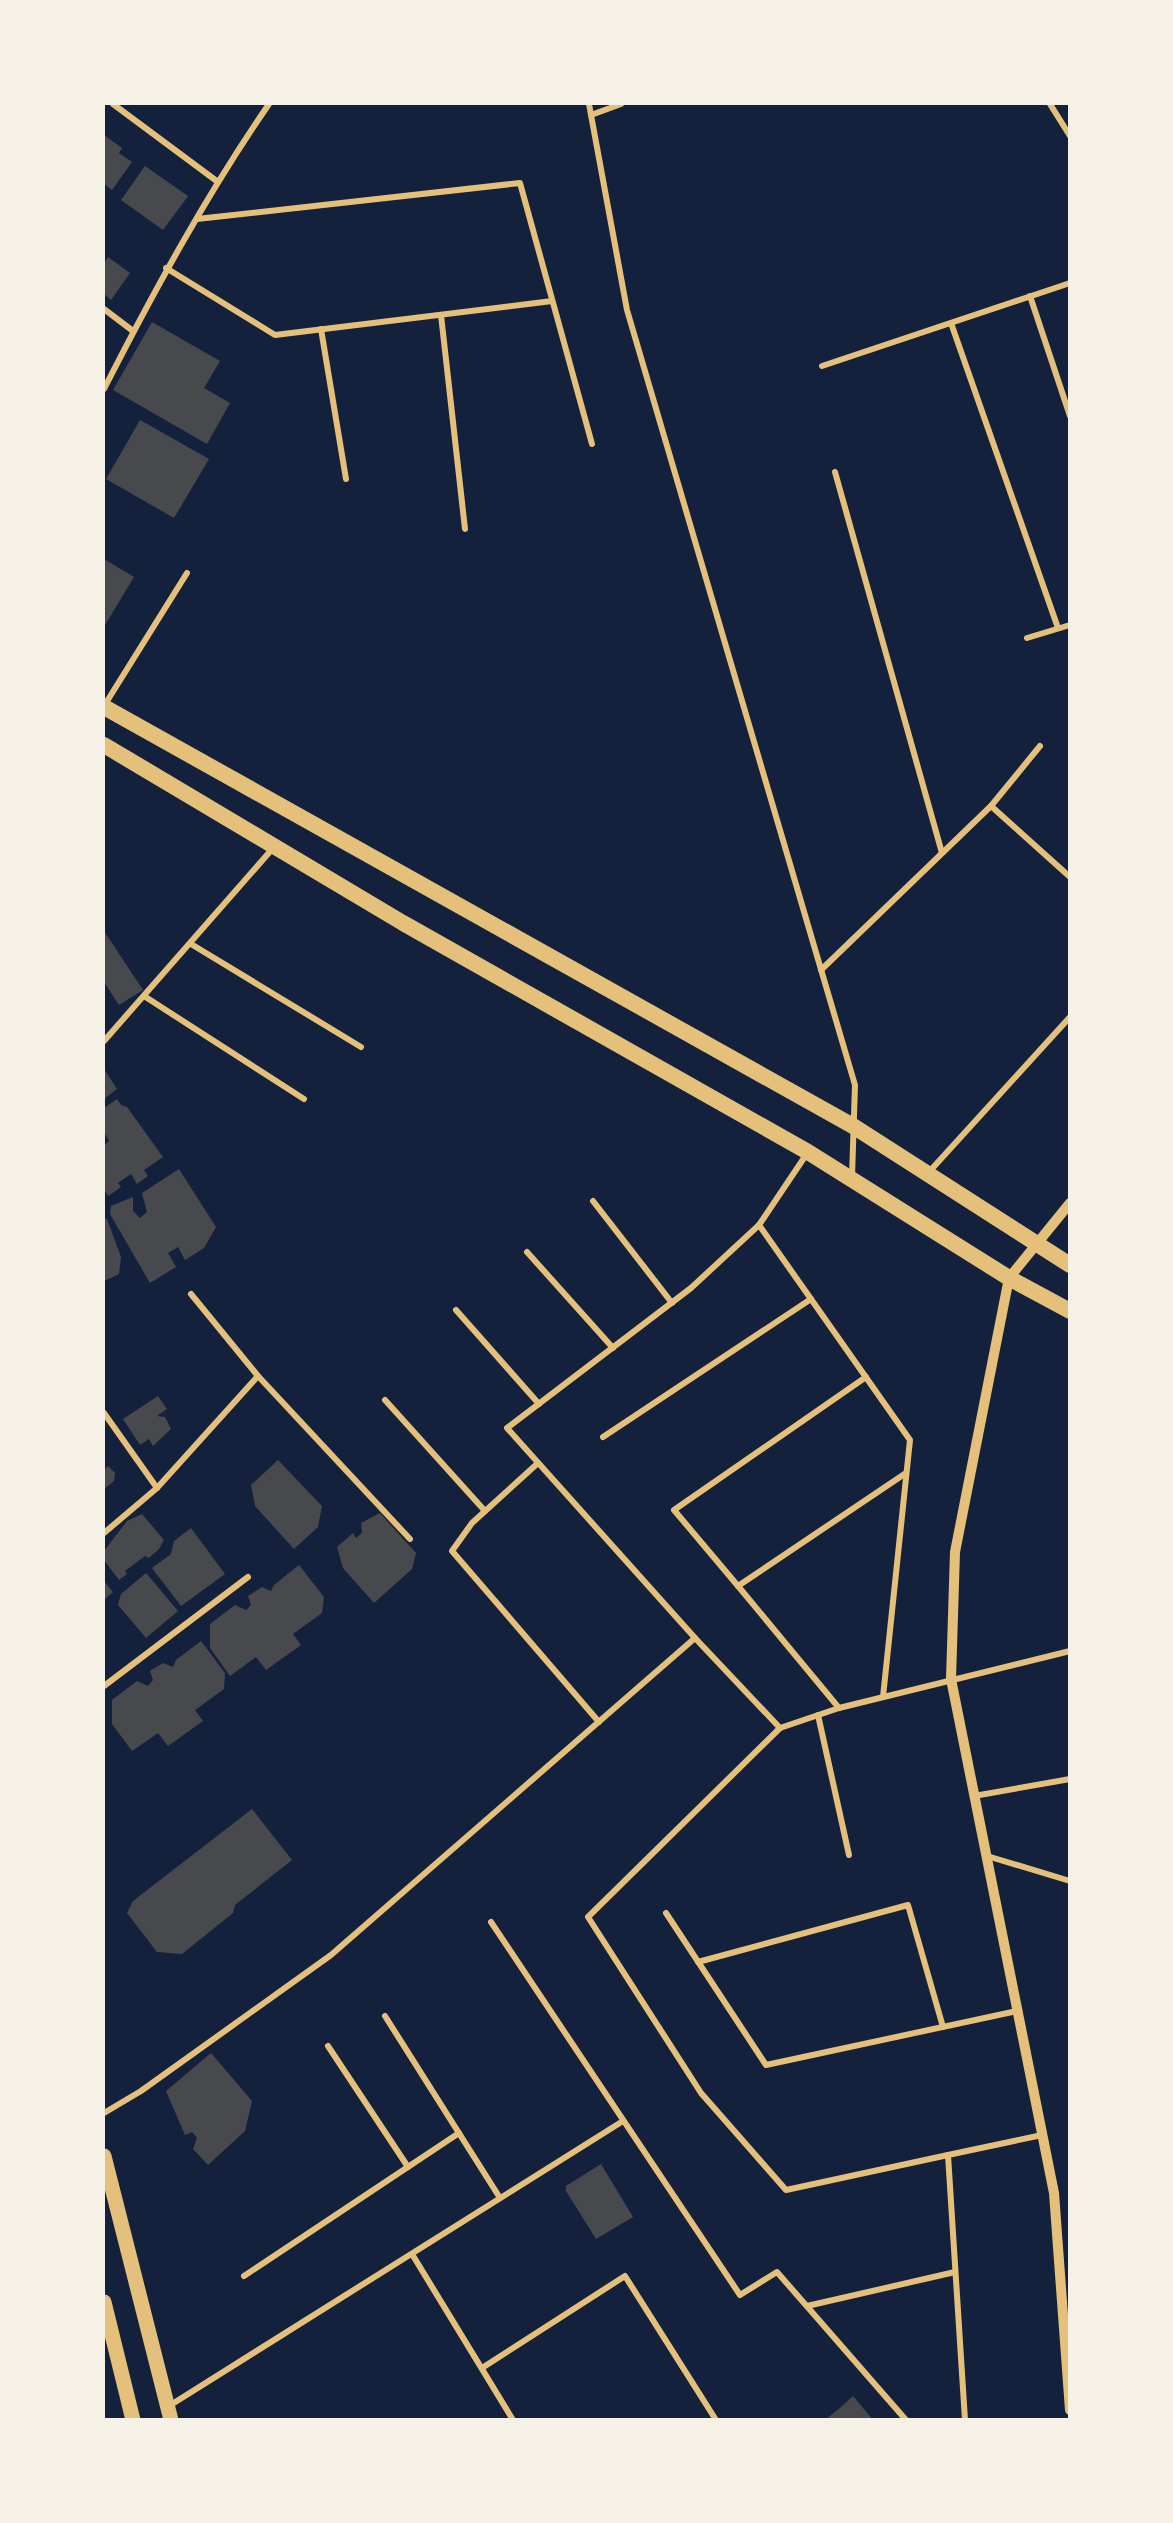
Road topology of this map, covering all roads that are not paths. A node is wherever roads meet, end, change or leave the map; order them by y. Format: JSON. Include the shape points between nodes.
{"nodes":[{"id":1,"x":113,"y":104,"type":"edge"},
{"id":2,"x":269,"y":104,"type":"edge"},
{"id":3,"x":589,"y":104,"type":"edge"},
{"id":4,"x":621,"y":104,"type":"edge"},
{"id":5,"x":1050,"y":104,"type":"edge"},
{"id":6,"x":591,"y":115,"type":"junction"},
{"id":7,"x":1070,"y":136,"type":"edge"},
{"id":8,"x":218,"y":182,"type":"junction"},
{"id":9,"x":197,"y":219,"type":"junction"},
{"id":10,"x":166,"y":268,"type":"junction"},
{"id":11,"x":1070,"y":283,"type":"edge"},
{"id":12,"x":1030,"y":296,"type":"junction"},
{"id":13,"x":552,"y":301,"type":"junction"},
{"id":14,"x":104,"y":309,"type":"edge"},
{"id":15,"x":441,"y":315,"type":"junction"},
{"id":16,"x":951,"y":323,"type":"junction"},
{"id":17,"x":321,"y":329,"type":"junction"},
{"id":18,"x":133,"y":331,"type":"junction"},
{"id":19,"x":822,"y":366,"type":"dead end"},
{"id":20,"x":104,"y":389,"type":"edge"},
{"id":21,"x":1070,"y":416,"type":"edge"},
{"id":22,"x":592,"y":444,"type":"dead end"},
{"id":23,"x":835,"y":472,"type":"dead end"},
{"id":24,"x":346,"y":479,"type":"dead end"},
{"id":25,"x":465,"y":529,"type":"dead end"},
{"id":26,"x":187,"y":573,"type":"dead end"},
{"id":27,"x":1070,"y":625,"type":"edge"},
{"id":28,"x":1058,"y":628,"type":"junction"},
{"id":29,"x":1027,"y":638,"type":"dead end"},
{"id":30,"x":104,"y":707,"type":"edge"},
{"id":31,"x":104,"y":745,"type":"edge"},
{"id":32,"x":1040,"y":746,"type":"dead end"},
{"id":33,"x":991,"y":806,"type":"junction"},
{"id":34,"x":275,"y":846,"type":"junction"},
{"id":35,"x":942,"y":853,"type":"junction"},
{"id":36,"x":1070,"y":877,"type":"edge"},
{"id":37,"x":191,"y":944,"type":"junction"},
{"id":38,"x":821,"y":970,"type":"junction"},
{"id":39,"x":144,"y":996,"type":"junction"},
{"id":40,"x":1070,"y":1017,"type":"edge"},
{"id":41,"x":104,"y":1041,"type":"edge"},
{"id":42,"x":361,"y":1047,"type":"dead end"},
{"id":43,"x":304,"y":1099,"type":"dead end"},
{"id":44,"x":853,"y":1126,"type":"junction"},
{"id":45,"x":808,"y":1152,"type":"junction"},
{"id":46,"x":927,"y":1174,"type":"junction"},
{"id":47,"x":852,"y":1178,"type":"junction"},
{"id":48,"x":593,"y":1201,"type":"dead end"},
{"id":49,"x":1070,"y":1203,"type":"edge"},
{"id":50,"x":759,"y":1225,"type":"junction"},
{"id":51,"x":1036,"y":1245,"type":"junction"},
{"id":52,"x":527,"y":1252,"type":"dead end"},
{"id":53,"x":1070,"y":1265,"type":"edge"},
{"id":54,"x":1009,"y":1278,"type":"junction"},
{"id":55,"x":191,"y":1294,"type":"dead end"},
{"id":56,"x":811,"y":1299,"type":"junction"},
{"id":57,"x":672,"y":1303,"type":"junction"},
{"id":58,"x":456,"y":1310,"type":"dead end"},
{"id":59,"x":1070,"y":1311,"type":"edge"},
{"id":60,"x":613,"y":1348,"type":"junction"},
{"id":61,"x":258,"y":1376,"type":"junction"},
{"id":62,"x":866,"y":1377,"type":"junction"},
{"id":63,"x":385,"y":1400,"type":"dead end"},
{"id":64,"x":540,"y":1404,"type":"junction"},
{"id":65,"x":104,"y":1413,"type":"edge"},
{"id":66,"x":603,"y":1437,"type":"dead end"},
{"id":67,"x":538,"y":1463,"type":"junction"},
{"id":68,"x":906,"y":1473,"type":"junction"},
{"id":69,"x":157,"y":1488,"type":"junction"},
{"id":70,"x":485,"y":1511,"type":"junction"},
{"id":71,"x":104,"y":1533,"type":"edge"},
{"id":72,"x":410,"y":1539,"type":"dead end"},
{"id":73,"x":248,"y":1576,"type":"dead end"},
{"id":74,"x":738,"y":1586,"type":"junction"},
{"id":75,"x":695,"y":1638,"type":"junction"},
{"id":76,"x":1070,"y":1651,"type":"edge"},
{"id":77,"x":951,"y":1679,"type":"junction"},
{"id":78,"x":104,"y":1686,"type":"edge"},
{"id":79,"x":883,"y":1697,"type":"junction"},
{"id":80,"x":839,"y":1708,"type":"junction"},
{"id":81,"x":818,"y":1715,"type":"junction"},
{"id":82,"x":599,"y":1722,"type":"junction"},
{"id":83,"x":780,"y":1728,"type":"junction"},
{"id":84,"x":1070,"y":1779,"type":"edge"},
{"id":85,"x":974,"y":1796,"type":"junction"},
{"id":86,"x":849,"y":1855,"type":"dead end"},
{"id":87,"x":986,"y":1856,"type":"junction"},
{"id":88,"x":1070,"y":1881,"type":"edge"},
{"id":89,"x":666,"y":1913,"type":"dead end"},
{"id":90,"x":491,"y":1922,"type":"dead end"},
{"id":91,"x":698,"y":1962,"type":"junction"},
{"id":92,"x":1017,"y":2011,"type":"junction"},
{"id":93,"x":385,"y":2016,"type":"dead end"},
{"id":94,"x":943,"y":2027,"type":"junction"},
{"id":95,"x":328,"y":2046,"type":"dead end"},
{"id":96,"x":104,"y":2113,"type":"edge"},
{"id":97,"x":623,"y":2121,"type":"junction"},
{"id":98,"x":459,"y":2133,"type":"junction"},
{"id":99,"x":1042,"y":2134,"type":"junction"},
{"id":100,"x":104,"y":2156,"type":"edge"},
{"id":101,"x":948,"y":2156,"type":"junction"},
{"id":102,"x":408,"y":2168,"type":"junction"},
{"id":103,"x":501,"y":2198,"type":"junction"},
{"id":104,"x":412,"y":2254,"type":"junction"},
{"id":105,"x":955,"y":2272,"type":"junction"},
{"id":106,"x":244,"y":2276,"type":"dead end"},
{"id":107,"x":1066,"y":2297,"type":"edge"},
{"id":108,"x":104,"y":2302,"type":"edge"},
{"id":109,"x":807,"y":2306,"type":"junction"},
{"id":110,"x":482,"y":2368,"type":"junction"},
{"id":111,"x":1069,"y":2400,"type":"edge"},
{"id":112,"x":1070,"y":2410,"type":"edge"},
{"id":113,"x":169,"y":2413,"type":"edge"},
{"id":114,"x":133,"y":2420,"type":"edge"},
{"id":115,"x":513,"y":2420,"type":"edge"},
{"id":116,"x":716,"y":2420,"type":"edge"},
{"id":117,"x":906,"y":2420,"type":"edge"},
{"id":118,"x":965,"y":2420,"type":"edge"}],
"edges":[{"from":1,"to":8,"type":"street"},
{"from":2,"to":8,"type":"street"},
{"from":3,"to":6,"type":"street"},
{"from":4,"to":6,"type":"street"},
{"from":5,"to":7,"type":"street"},
{"from":6,"to":38,"type":"street","via":[[627,310]]},
{"from":8,"to":9,"type":"street"},
{"from":9,"to":10,"type":"street"},
{"from":9,"to":13,"type":"street","via":[[520,183]]},
{"from":10,"to":17,"type":"street","via":[[275,335]]},
{"from":10,"to":18,"type":"street"},
{"from":11,"to":12,"type":"street"},
{"from":12,"to":16,"type":"street"},
{"from":12,"to":21,"type":"street"},
{"from":13,"to":15,"type":"street"},
{"from":13,"to":22,"type":"street"},
{"from":14,"to":18,"type":"street"},
{"from":15,"to":17,"type":"street"},
{"from":15,"to":25,"type":"street"},
{"from":16,"to":19,"type":"street"},
{"from":16,"to":28,"type":"street"},
{"from":17,"to":24,"type":"street"},
{"from":18,"to":20,"type":"street"},
{"from":23,"to":35,"type":"street"},
{"from":26,"to":30,"type":"street"},
{"from":27,"to":28,"type":"street"},
{"from":28,"to":29,"type":"street"},
{"from":30,"to":44,"type":"highway"},
{"from":31,"to":34,"type":"highway"},
{"from":32,"to":33,"type":"street"},
{"from":33,"to":35,"type":"street"},
{"from":33,"to":36,"type":"street"},
{"from":34,"to":37,"type":"street"},
{"from":34,"to":45,"type":"highway","via":[[403,923]]},
{"from":35,"to":38,"type":"street"},
{"from":37,"to":39,"type":"street"},
{"from":37,"to":42,"type":"street"},
{"from":38,"to":44,"type":"street","via":[[855,1084]]},
{"from":39,"to":41,"type":"street"},
{"from":39,"to":43,"type":"street"},
{"from":40,"to":46,"type":"street"},
{"from":44,"to":46,"type":"highway"},
{"from":44,"to":47,"type":"street"},
{"from":45,"to":47,"type":"highway"},
{"from":45,"to":50,"type":"street"},
{"from":46,"to":51,"type":"highway"},
{"from":47,"to":54,"type":"highway"},
{"from":48,"to":57,"type":"street"},
{"from":49,"to":51,"type":"street"},
{"from":50,"to":56,"type":"street"},
{"from":50,"to":57,"type":"street"},
{"from":51,"to":53,"type":"highway"},
{"from":51,"to":54,"type":"street"},
{"from":52,"to":60,"type":"street"},
{"from":54,"to":59,"type":"highway"},
{"from":54,"to":77,"type":"street","via":[[955,1552]]},
{"from":55,"to":61,"type":"street"},
{"from":56,"to":62,"type":"street"},
{"from":56,"to":66,"type":"street"},
{"from":57,"to":60,"type":"street"},
{"from":58,"to":64,"type":"street"},
{"from":60,"to":64,"type":"street"},
{"from":61,"to":69,"type":"street"},
{"from":61,"to":72,"type":"street"},
{"from":62,"to":68,"type":"street","via":[[910,1440]]},
{"from":62,"to":74,"type":"street","via":[[674,1510]]},
{"from":63,"to":70,"type":"street"},
{"from":64,"to":67,"type":"street","via":[[507,1428]]},
{"from":65,"to":69,"type":"street"},
{"from":67,"to":70,"type":"street"},
{"from":67,"to":75,"type":"street"},
{"from":68,"to":74,"type":"street"},
{"from":68,"to":79,"type":"street"},
{"from":69,"to":71,"type":"street"},
{"from":70,"to":82,"type":"street","via":[[452,1551]]},
{"from":73,"to":78,"type":"street"},
{"from":74,"to":80,"type":"street"},
{"from":75,"to":82,"type":"street"},
{"from":75,"to":83,"type":"street"},
{"from":76,"to":77,"type":"street"},
{"from":77,"to":79,"type":"street"},
{"from":77,"to":85,"type":"street"},
{"from":79,"to":80,"type":"street"},
{"from":80,"to":81,"type":"street"},
{"from":81,"to":83,"type":"street"},
{"from":81,"to":86,"type":"street"},
{"from":82,"to":96,"type":"street","via":[[331,1955],[141,2091]]},
{"from":83,"to":101,"type":"street","via":[[588,1917],[701,2093],[786,2190]]},
{"from":84,"to":85,"type":"street"},
{"from":85,"to":87,"type":"street"},
{"from":87,"to":88,"type":"street"},
{"from":87,"to":92,"type":"street"},
{"from":89,"to":91,"type":"street"},
{"from":90,"to":97,"type":"street"},
{"from":91,"to":94,"type":"street","via":[[766,2065]]},
{"from":91,"to":94,"type":"street","via":[[908,1905]]},
{"from":92,"to":94,"type":"street"},
{"from":92,"to":99,"type":"street"},
{"from":93,"to":98,"type":"street"},
{"from":95,"to":102,"type":"street"},
{"from":97,"to":103,"type":"street"},
{"from":97,"to":109,"type":"street","via":[[740,2295],[777,2272]]},
{"from":98,"to":102,"type":"street"},
{"from":98,"to":103,"type":"street"},
{"from":99,"to":101,"type":"street"},
{"from":99,"to":107,"type":"street","via":[[1054,2193]]},
{"from":100,"to":113,"type":"main road"},
{"from":101,"to":105,"type":"street"},
{"from":102,"to":106,"type":"street"},
{"from":103,"to":104,"type":"street"},
{"from":104,"to":110,"type":"street"},
{"from":104,"to":113,"type":"street"},
{"from":105,"to":109,"type":"street"},
{"from":105,"to":118,"type":"street"},
{"from":107,"to":111,"type":"street"},
{"from":108,"to":114,"type":"main road"},
{"from":109,"to":117,"type":"street"},
{"from":110,"to":115,"type":"street"},
{"from":110,"to":116,"type":"street","via":[[625,2276]]},
{"from":111,"to":112,"type":"street"}]}
